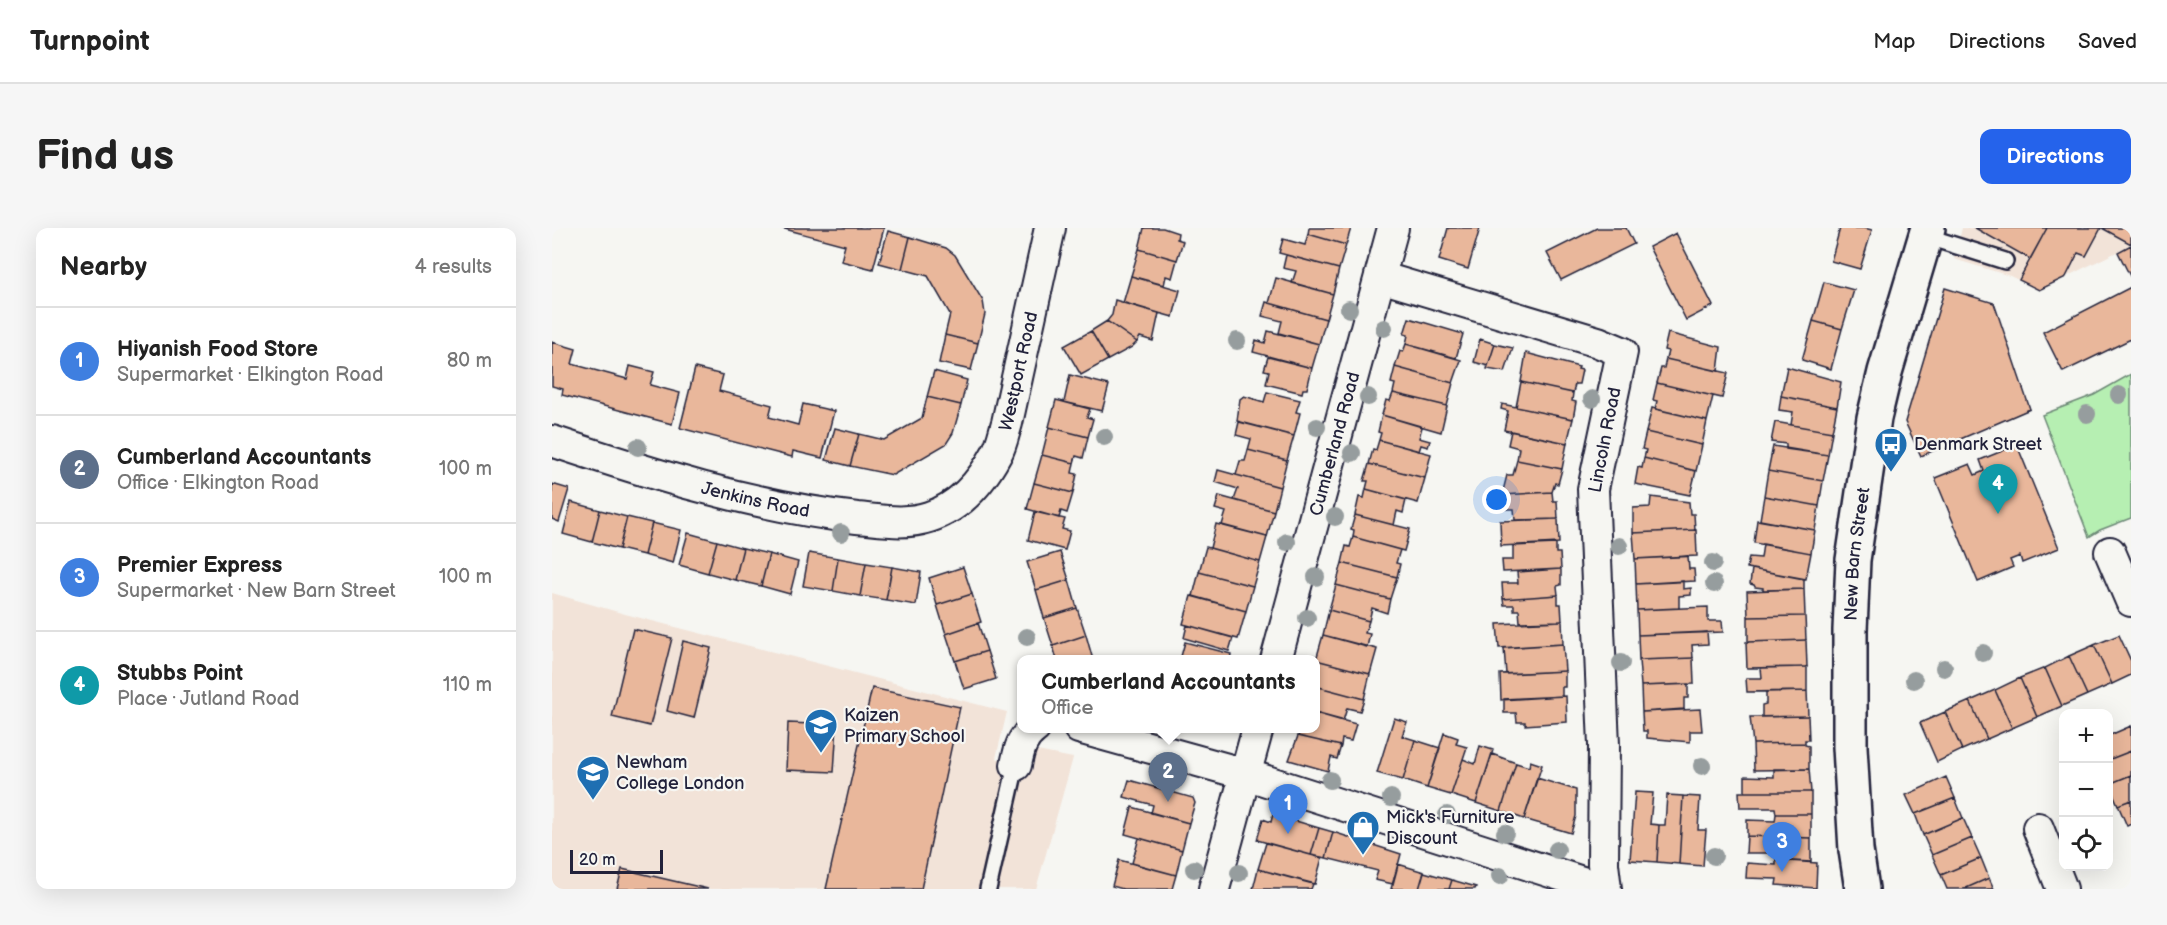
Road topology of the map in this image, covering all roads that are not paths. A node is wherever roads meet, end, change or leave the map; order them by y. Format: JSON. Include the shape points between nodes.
{"nodes":[{"id":1,"x":1050,"y":228,"type":"edge"},
{"id":2,"x":1393,"y":228,"type":"edge"},
{"id":3,"x":1927,"y":232,"type":"edge"},
{"id":4,"x":2005,"y":261,"type":"dead end"},
{"id":5,"x":1380,"y":277,"type":"junction"},
{"id":6,"x":552,"y":441,"type":"edge"},
{"id":7,"x":959,"y":502,"type":"joint"},
{"id":8,"x":2110,"y":552,"type":"dead end"},
{"id":9,"x":2130,"y":594,"type":"edge"},
{"id":10,"x":1277,"y":655,"type":"edge"},
{"id":11,"x":1029,"y":733,"type":"edge"},
{"id":12,"x":1094,"y":733,"type":"edge"},
{"id":13,"x":1257,"y":733,"type":"edge"},
{"id":14,"x":1016,"y":765,"type":"joint"},
{"id":15,"x":1245,"y":774,"type":"junction"},
{"id":16,"x":2038,"y":828,"type":"dead end"},
{"id":17,"x":988,"y":889,"type":"edge"},
{"id":18,"x":1214,"y":889,"type":"edge"},
{"id":19,"x":1605,"y":889,"type":"edge"},
{"id":20,"x":1862,"y":889,"type":"edge"},
{"id":21,"x":2062,"y":889,"type":"edge"}],
"edges":[{"from":1,"to":7,"type":"street","name":"Westport Road","via":[[998,452]]},
{"from":2,"to":5,"type":"street","name":"Cumberland Road"},
{"from":3,"to":4,"type":"lane"},
{"from":3,"to":20,"type":"street","name":"New Barn Street","via":[[1877,406],[1852,560],[1850,747]]},
{"from":5,"to":10,"type":"street","name":"Cumberland Road"},
{"from":5,"to":19,"type":"street","name":"Lincoln Road","via":[[1622,352],[1593,489],[1604,745]]},
{"from":6,"to":7,"type":"street","name":"Jenkins Road","via":[[705,488],[838,516],[912,521]]},
{"from":8,"to":9,"type":"street"},
{"from":11,"to":14,"type":"street","via":[[1020,746]]},
{"from":12,"to":15,"type":"street"},
{"from":13,"to":15,"type":"street"},
{"from":14,"to":17,"type":"lane"},
{"from":15,"to":18,"type":"street"},
{"from":15,"to":19,"type":"street"},
{"from":16,"to":21,"type":"street"}]}
